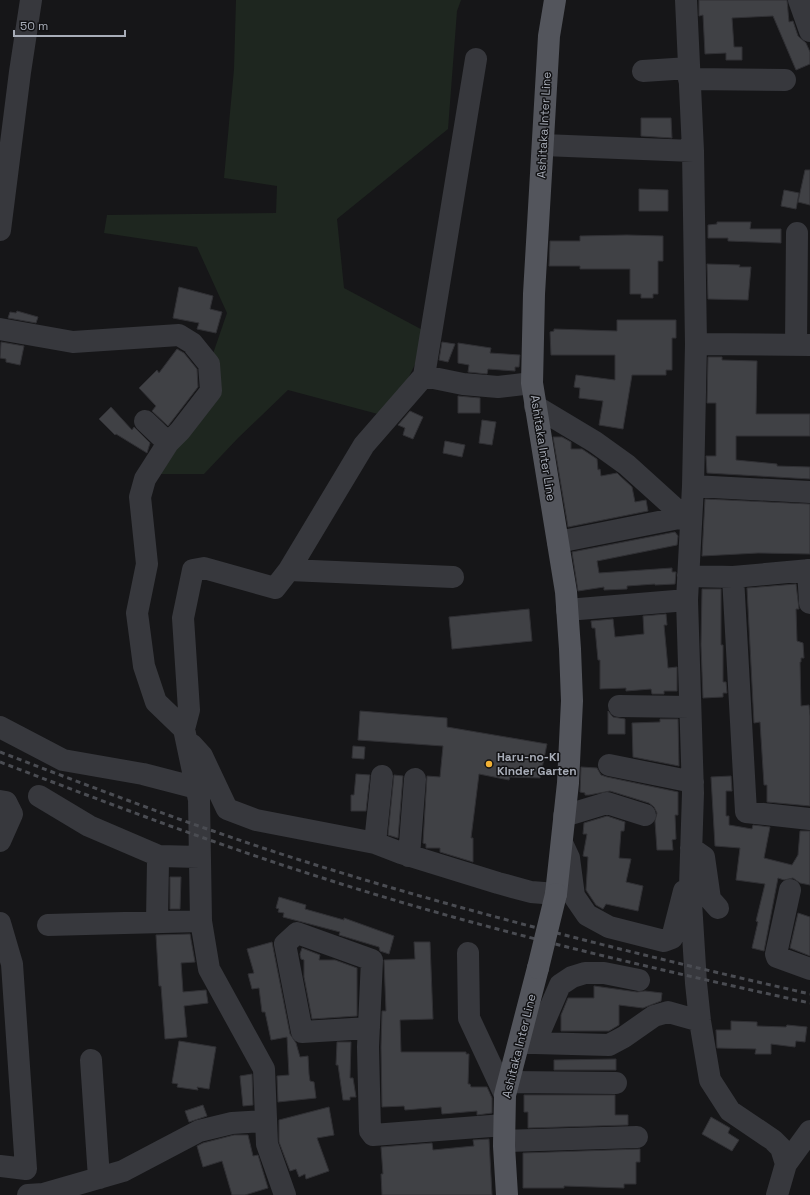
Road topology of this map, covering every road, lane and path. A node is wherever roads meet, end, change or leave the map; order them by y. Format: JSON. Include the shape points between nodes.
{"nodes":[{"id":1,"x":31,"y":0,"type":"edge"},
{"id":2,"x":555,"y":0,"type":"edge"},
{"id":3,"x":686,"y":0,"type":"edge"},
{"id":4,"x":799,"y":0,"type":"edge"},
{"id":5,"x":810,"y":31,"type":"edge"},
{"id":6,"x":476,"y":59,"type":"dead end"},
{"id":7,"x":643,"y":71,"type":"dead end"},
{"id":8,"x":689,"y":74,"type":"junction"},
{"id":9,"x":785,"y":80,"type":"dead end"},
{"id":10,"x":543,"y":145,"type":"junction"},
{"id":11,"x":693,"y":151,"type":"junction"},
{"id":12,"x":0,"y":230,"type":"edge"},
{"id":13,"x":797,"y":233,"type":"dead end"},
{"id":14,"x":803,"y":268,"type":"edge"},
{"id":15,"x":0,"y":329,"type":"edge"},
{"id":16,"x":696,"y":344,"type":"junction"},
{"id":17,"x":803,"y":345,"type":"edge"},
{"id":18,"x":424,"y":376,"type":"junction"},
{"id":19,"x":532,"y":383,"type":"junction"},
{"id":20,"x":535,"y":406,"type":"junction"},
{"id":21,"x":145,"y":421,"type":"dead end"},
{"id":22,"x":168,"y":443,"type":"junction"},
{"id":23,"x":693,"y":486,"type":"junction"},
{"id":24,"x":810,"y":492,"type":"edge"},
{"id":25,"x":687,"y":520,"type":"junction"},
{"id":26,"x":558,"y":542,"type":"junction"},
{"id":27,"x":289,"y":570,"type":"junction"},
{"id":28,"x":809,"y":570,"type":"edge"},
{"id":29,"x":688,"y":576,"type":"junction"},
{"id":30,"x":454,"y":577,"type":"dead end"},
{"id":31,"x":732,"y":577,"type":"junction"},
{"id":32,"x":687,"y":600,"type":"junction"},
{"id":33,"x":810,"y":603,"type":"edge"},
{"id":34,"x":567,"y":610,"type":"junction"},
{"id":35,"x":618,"y":706,"type":"dead end"},
{"id":36,"x":690,"y":707,"type":"junction"},
{"id":37,"x":0,"y":726,"type":"edge"},
{"id":38,"x":185,"y":734,"type":"junction"},
{"id":39,"x":609,"y":765,"type":"dead end"},
{"id":40,"x":382,"y":776,"type":"dead end"},
{"id":41,"x":415,"y":779,"type":"dead end"},
{"id":42,"x":693,"y":782,"type":"junction"},
{"id":43,"x":197,"y":788,"type":"junction"},
{"id":44,"x":39,"y":796,"type":"dead end"},
{"id":45,"x":0,"y":801,"type":"edge"},
{"id":46,"x":645,"y":815,"type":"dead end"},
{"id":47,"x":564,"y":816,"type":"junction"},
{"id":48,"x":810,"y":819,"type":"edge"},
{"id":49,"x":0,"y":841,"type":"edge"},
{"id":50,"x":375,"y":843,"type":"junction"},
{"id":51,"x":562,"y":843,"type":"junction"},
{"id":52,"x":691,"y":848,"type":"junction"},
{"id":53,"x":409,"y":856,"type":"junction"},
{"id":54,"x":200,"y":857,"type":"junction"},
{"id":55,"x":158,"y":861,"type":"dead end"},
{"id":56,"x":690,"y":886,"type":"junction"},
{"id":57,"x":790,"y":890,"type":"dead end"},
{"id":58,"x":556,"y":894,"type":"junction"},
{"id":59,"x":718,"y":908,"type":"dead end"},
{"id":60,"x":157,"y":921,"type":"junction"},
{"id":61,"x":201,"y":921,"type":"junction"},
{"id":62,"x":0,"y":923,"type":"edge"},
{"id":63,"x":48,"y":925,"type":"dead end"},
{"id":64,"x":468,"y":953,"type":"dead end"},
{"id":65,"x":810,"y":969,"type":"edge"},
{"id":66,"x":639,"y":980,"type":"dead end"},
{"id":67,"x":700,"y":1021,"type":"junction"},
{"id":68,"x":369,"y":1028,"type":"junction"},
{"id":69,"x":528,"y":1043,"type":"junction"},
{"id":70,"x":91,"y":1060,"type":"dead end"},
{"id":71,"x":616,"y":1083,"type":"dead end"},
{"id":72,"x":507,"y":1089,"type":"junction"},
{"id":73,"x":266,"y":1121,"type":"junction"},
{"id":74,"x":810,"y":1131,"type":"edge"},
{"id":75,"x":504,"y":1133,"type":"junction"},
{"id":76,"x":637,"y":1137,"type":"dead end"},
{"id":77,"x":786,"y":1164,"type":"junction"},
{"id":78,"x":0,"y":1166,"type":"edge"},
{"id":79,"x":99,"y":1178,"type":"junction"},
{"id":80,"x":28,"y":1195,"type":"edge"},
{"id":81,"x":285,"y":1195,"type":"edge"},
{"id":82,"x":507,"y":1195,"type":"edge"},
{"id":83,"x":778,"y":1195,"type":"edge"}],
"edges":[{"from":1,"to":12,"type":"street"},
{"from":2,"to":10,"type":"main road","name":"Ashitaka Inter Line","via":[[549,36]]},
{"from":3,"to":8,"type":"street"},
{"from":4,"to":5,"type":"street"},
{"from":6,"to":18,"type":"street"},
{"from":7,"to":8,"type":"street"},
{"from":8,"to":9,"type":"street"},
{"from":8,"to":11,"type":"street"},
{"from":10,"to":11,"type":"street"},
{"from":10,"to":19,"type":"main road","name":"Ashitaka Inter Line","via":[[534,294]]},
{"from":11,"to":16,"type":"street"},
{"from":13,"to":14,"type":"street"},
{"from":14,"to":17,"type":"street"},
{"from":15,"to":22,"type":"street","via":[[73,342],[166,335],[180,335],[186,338],[209,364],[211,391]]},
{"from":16,"to":17,"type":"street"},
{"from":16,"to":23,"type":"street"},
{"from":18,"to":19,"type":"street","via":[[463,384],[498,387]]},
{"from":18,"to":27,"type":"street","via":[[364,445]]},
{"from":19,"to":20,"type":"main road","name":"Ashitaka Inter Line"},
{"from":20,"to":25,"type":"street","via":[[595,442],[627,465]]},
{"from":20,"to":26,"type":"main road","name":"Ashitaka Inter Line"},
{"from":21,"to":22,"type":"street"},
{"from":22,"to":38,"type":"street","via":[[145,479],[140,497],[147,564],[137,613],[144,666],[156,702]]},
{"from":23,"to":24,"type":"street"},
{"from":23,"to":25,"type":"street"},
{"from":25,"to":26,"type":"street"},
{"from":25,"to":29,"type":"street"},
{"from":26,"to":34,"type":"main road","name":"Ashitaka Inter Line"},
{"from":27,"to":30,"type":"street"},
{"from":27,"to":38,"type":"street","via":[[275,588],[204,568],[193,570],[183,618],[189,710]]},
{"from":28,"to":31,"type":"street"},
{"from":28,"to":33,"type":"street"},
{"from":29,"to":31,"type":"street"},
{"from":29,"to":32,"type":"street"},
{"from":31,"to":48,"type":"street","via":[[746,812]]},
{"from":32,"to":34,"type":"street"},
{"from":32,"to":36,"type":"street"},
{"from":34,"to":47,"type":"main road","name":"Ashitaka Inter Line","via":[[572,701]]},
{"from":35,"to":36,"type":"street"},
{"from":36,"to":42,"type":"street"},
{"from":37,"to":43,"type":"street","via":[[63,760],[143,774]]},
{"from":38,"to":43,"type":"street"},
{"from":38,"to":50,"type":"street","via":[[202,756],[226,809],[256,820]]},
{"from":39,"to":42,"type":"street"},
{"from":40,"to":50,"type":"street"},
{"from":41,"to":53,"type":"street"},
{"from":42,"to":52,"type":"street"},
{"from":43,"to":54,"type":"street"},
{"from":44,"to":54,"type":"street","via":[[89,826],[159,856]]},
{"from":45,"to":49,"type":"street","via":[[6,802],[12,814]]},
{"from":46,"to":47,"type":"street","via":[[607,803]]},
{"from":47,"to":51,"type":"main road","name":"Ashitaka Inter Line"},
{"from":50,"to":53,"type":"street"},
{"from":51,"to":56,"type":"street","via":[[570,858],[574,896],[587,915],[609,927],[664,941],[672,938],[685,888]]},
{"from":51,"to":58,"type":"main road","name":"Ashitaka Inter Line"},
{"from":52,"to":56,"type":"street"},
{"from":52,"to":59,"type":"street","via":[[704,857],[710,899]]},
{"from":53,"to":58,"type":"street","via":[[531,892]]},
{"from":54,"to":61,"type":"street"},
{"from":55,"to":60,"type":"street"},
{"from":56,"to":67,"type":"street"},
{"from":57,"to":65,"type":"street","via":[[776,954],[787,962]]},
{"from":58,"to":69,"type":"main road","name":"Ashitaka Inter Line","bridge":true,"via":[[538,968]]},
{"from":60,"to":61,"type":"street"},
{"from":60,"to":63,"type":"street"},
{"from":61,"to":73,"type":"street","via":[[209,969],[264,1069]]},
{"from":62,"to":78,"type":"street","via":[[12,964],[26,1169]]},
{"from":64,"to":72,"type":"street","via":[[469,1018]]},
{"from":66,"to":69,"type":"street","via":[[604,973],[585,973],[572,977],[560,986]]},
{"from":67,"to":69,"type":"street","via":[[668,1012],[654,1016],[609,1045]]},
{"from":67,"to":77,"type":"street","via":[[710,1080],[730,1111],[781,1148]]},
{"from":68,"to":68,"type":"street","via":[[302,1032],[284,944],[298,933],[372,960]]},
{"from":68,"to":75,"type":"street","via":[[369,1114],[370,1131],[373,1135]]},
{"from":69,"to":72,"type":"main road","name":"Ashitaka Inter Line"},
{"from":70,"to":79,"type":"street"},
{"from":71,"to":72,"type":"street"},
{"from":72,"to":75,"type":"main road","name":"Ashitaka Inter Line"},
{"from":73,"to":79,"type":"street","via":[[232,1123],[199,1131],[124,1171]]},
{"from":73,"to":81,"type":"street","via":[[267,1144]]},
{"from":74,"to":77,"type":"street"},
{"from":75,"to":76,"type":"street"},
{"from":75,"to":82,"type":"main road","name":"Ashitaka Inter Line"},
{"from":77,"to":83,"type":"street"},
{"from":79,"to":80,"type":"street","via":[[43,1194]]}]}
